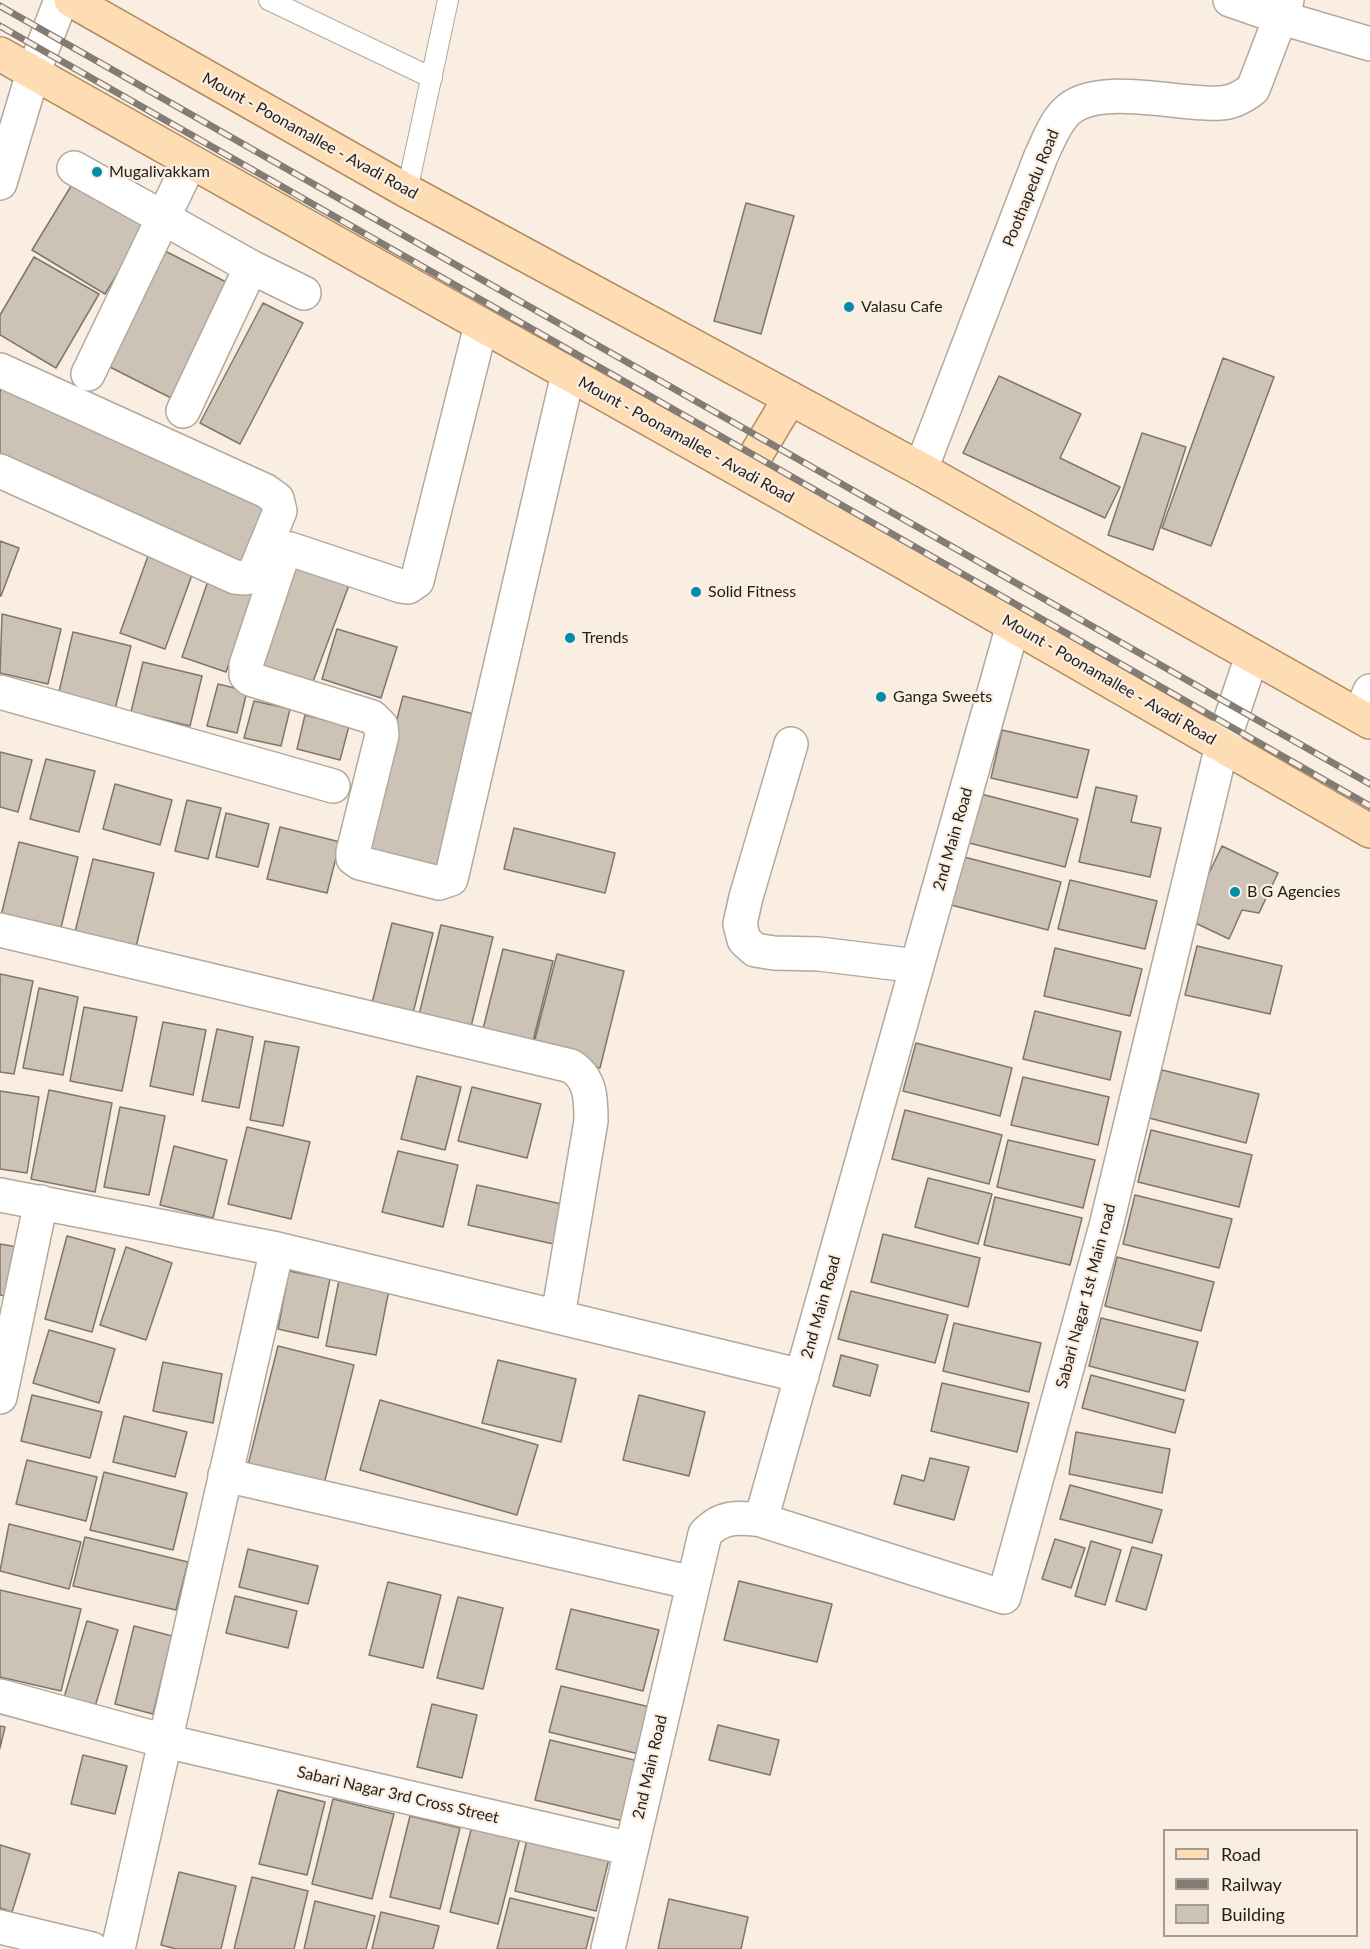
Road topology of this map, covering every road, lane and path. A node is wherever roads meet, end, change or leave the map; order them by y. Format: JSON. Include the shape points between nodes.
{"nodes":[{"id":1,"x":60,"y":0,"type":"edge"},
{"id":2,"x":71,"y":0,"type":"edge"},
{"id":3,"x":269,"y":0,"type":"edge"},
{"id":4,"x":448,"y":0,"type":"edge"},
{"id":5,"x":1230,"y":0,"type":"edge"},
{"id":6,"x":1284,"y":9,"type":"edge"},
{"id":7,"x":1370,"y":44,"type":"edge"},
{"id":8,"x":0,"y":54,"type":"edge"},
{"id":9,"x":33,"y":74,"type":"junction"},
{"id":10,"x":432,"y":78,"type":"junction"},
{"id":11,"x":190,"y":162,"type":"junction"},
{"id":12,"x":74,"y":168,"type":"dead end"},
{"id":13,"x":0,"y":183,"type":"edge"},
{"id":14,"x":407,"y":191,"type":"junction"},
{"id":15,"x":163,"y":218,"type":"junction"},
{"id":16,"x":251,"y":267,"type":"junction"},
{"id":17,"x":304,"y":293,"type":"dead end"},
{"id":18,"x":481,"y":325,"type":"junction"},
{"id":19,"x":0,"y":370,"type":"edge"},
{"id":20,"x":88,"y":374,"type":"dead end"},
{"id":21,"x":568,"y":374,"type":"junction"},
{"id":22,"x":790,"y":398,"type":"junction"},
{"id":23,"x":183,"y":411,"type":"dead end"},
{"id":24,"x":921,"y":469,"type":"junction"},
{"id":25,"x":0,"y":471,"type":"edge"},
{"id":26,"x":745,"y":473,"type":"junction"},
{"id":27,"x":1013,"y":625,"type":"junction"},
{"id":28,"x":1252,"y":656,"type":"junction"},
{"id":29,"x":0,"y":692,"type":"edge"},
{"id":30,"x":1367,"y":710,"type":"edge"},
{"id":31,"x":791,"y":744,"type":"dead end"},
{"id":32,"x":1222,"y":745,"type":"junction"},
{"id":33,"x":333,"y":786,"type":"dead end"},
{"id":34,"x":1370,"y":831,"type":"edge"},
{"id":35,"x":0,"y":930,"type":"edge"},
{"id":36,"x":917,"y":966,"type":"junction"},
{"id":37,"x":0,"y":1195,"type":"edge"},
{"id":38,"x":41,"y":1202,"type":"junction"},
{"id":39,"x":277,"y":1250,"type":"junction"},
{"id":40,"x":558,"y":1316,"type":"junction"},
{"id":41,"x":802,"y":1376,"type":"junction"},
{"id":42,"x":0,"y":1397,"type":"edge"},
{"id":43,"x":225,"y":1475,"type":"junction"},
{"id":44,"x":761,"y":1520,"type":"junction"},
{"id":45,"x":693,"y":1583,"type":"junction"},
{"id":46,"x":0,"y":1696,"type":"edge"},
{"id":47,"x":165,"y":1741,"type":"junction"},
{"id":48,"x":631,"y":1849,"type":"junction"},
{"id":49,"x":0,"y":1927,"type":"edge"},
{"id":50,"x":92,"y":1949,"type":"edge"},
{"id":51,"x":118,"y":1949,"type":"edge"},
{"id":52,"x":608,"y":1949,"type":"edge"}],
"edges":[{"from":1,"to":9,"type":"street"},
{"from":2,"to":14,"type":"main road","name":"Mount - Poonamallee - Avadi Road"},
{"from":3,"to":10,"type":"lane"},
{"from":4,"to":10,"type":"lane"},
{"from":5,"to":6,"type":"street"},
{"from":6,"to":7,"type":"street"},
{"from":6,"to":24,"type":"street","name":"Poothapedu Road","via":[[1253,89],[1244,96],[1221,103],[1109,97],[1080,103],[1067,111],[1041,156]]},
{"from":8,"to":9,"type":"main road","name":"Mount - Poonamallee - Avadi Road"},
{"from":9,"to":11,"type":"main road","name":"Mount - Poonamallee - Avadi Road"},
{"from":9,"to":13,"type":"street"},
{"from":10,"to":14,"type":"lane"},
{"from":11,"to":15,"type":"street"},
{"from":11,"to":18,"type":"main road","name":"Mount - Poonamallee - Avadi Road"},
{"from":12,"to":15,"type":"street"},
{"from":14,"to":22,"type":"main road","name":"Mount - Poonamallee - Avadi Road"},
{"from":15,"to":16,"type":"street"},
{"from":15,"to":20,"type":"street"},
{"from":16,"to":17,"type":"street"},
{"from":16,"to":23,"type":"street"},
{"from":18,"to":21,"type":"main road","name":"Mount - Poonamallee - Avadi Road"},
{"from":18,"to":21,"type":"street","via":[[417,581],[408,587],[401,586],[290,549],[282,556],[245,670],[250,679],[372,717],[381,726],[353,852],[353,858],[360,863],[439,883],[451,879]]},
{"from":19,"to":25,"type":"street","via":[[266,491],[277,499],[279,511],[254,574],[246,578]]},
{"from":21,"to":26,"type":"main road","name":"Mount - Poonamallee - Avadi Road"},
{"from":22,"to":24,"type":"main road","name":"Mount - Poonamallee - Avadi Road"},
{"from":22,"to":26,"type":"main road"},
{"from":24,"to":28,"type":"main road","name":"Mount - Poonamallee - Avadi Road"},
{"from":26,"to":27,"type":"main road","name":"Mount - Poonamallee - Avadi Road"},
{"from":27,"to":32,"type":"main road","name":"Mount - Poonamallee - Avadi Road"},
{"from":27,"to":36,"type":"street","name":"2nd Main Road"},
{"from":28,"to":30,"type":"main road","name":"Mount - Poonamallee - Avadi Road"},
{"from":28,"to":32,"type":"street","name":"Sabari Nagar 1st Main road"},
{"from":29,"to":33,"type":"street"},
{"from":31,"to":36,"type":"street","via":[[746,897],[741,924],[744,940],[755,950],[774,953],[819,954]]},
{"from":32,"to":34,"type":"main road","name":"Mount - Poonamallee - Avadi Road"},
{"from":32,"to":44,"type":"street","name":"Sabari Nagar 1st Main road","via":[[1106,1226],[1004,1597]]},
{"from":35,"to":40,"type":"street","via":[[570,1066],[581,1072],[591,1097],[591,1121]]},
{"from":36,"to":41,"type":"street","name":"2nd Main Road"},
{"from":37,"to":38,"type":"street"},
{"from":38,"to":39,"type":"street"},
{"from":38,"to":42,"type":"street"},
{"from":39,"to":40,"type":"street"},
{"from":39,"to":43,"type":"street"},
{"from":40,"to":41,"type":"street"},
{"from":41,"to":44,"type":"street","name":"2nd Main Road"},
{"from":43,"to":45,"type":"street"},
{"from":43,"to":47,"type":"street"},
{"from":44,"to":45,"type":"street","name":"2nd Main Road","via":[[738,1517],[713,1524],[705,1534]]},
{"from":45,"to":48,"type":"street","name":"2nd Main Road"},
{"from":46,"to":47,"type":"street","name":"Sabari Nagar 3rd Cross Street"},
{"from":47,"to":48,"type":"street","name":"Sabari Nagar 3rd Cross Street"},
{"from":47,"to":51,"type":"street"},
{"from":48,"to":52,"type":"street","name":"2nd Main Road"},
{"from":49,"to":50,"type":"street"}]}
